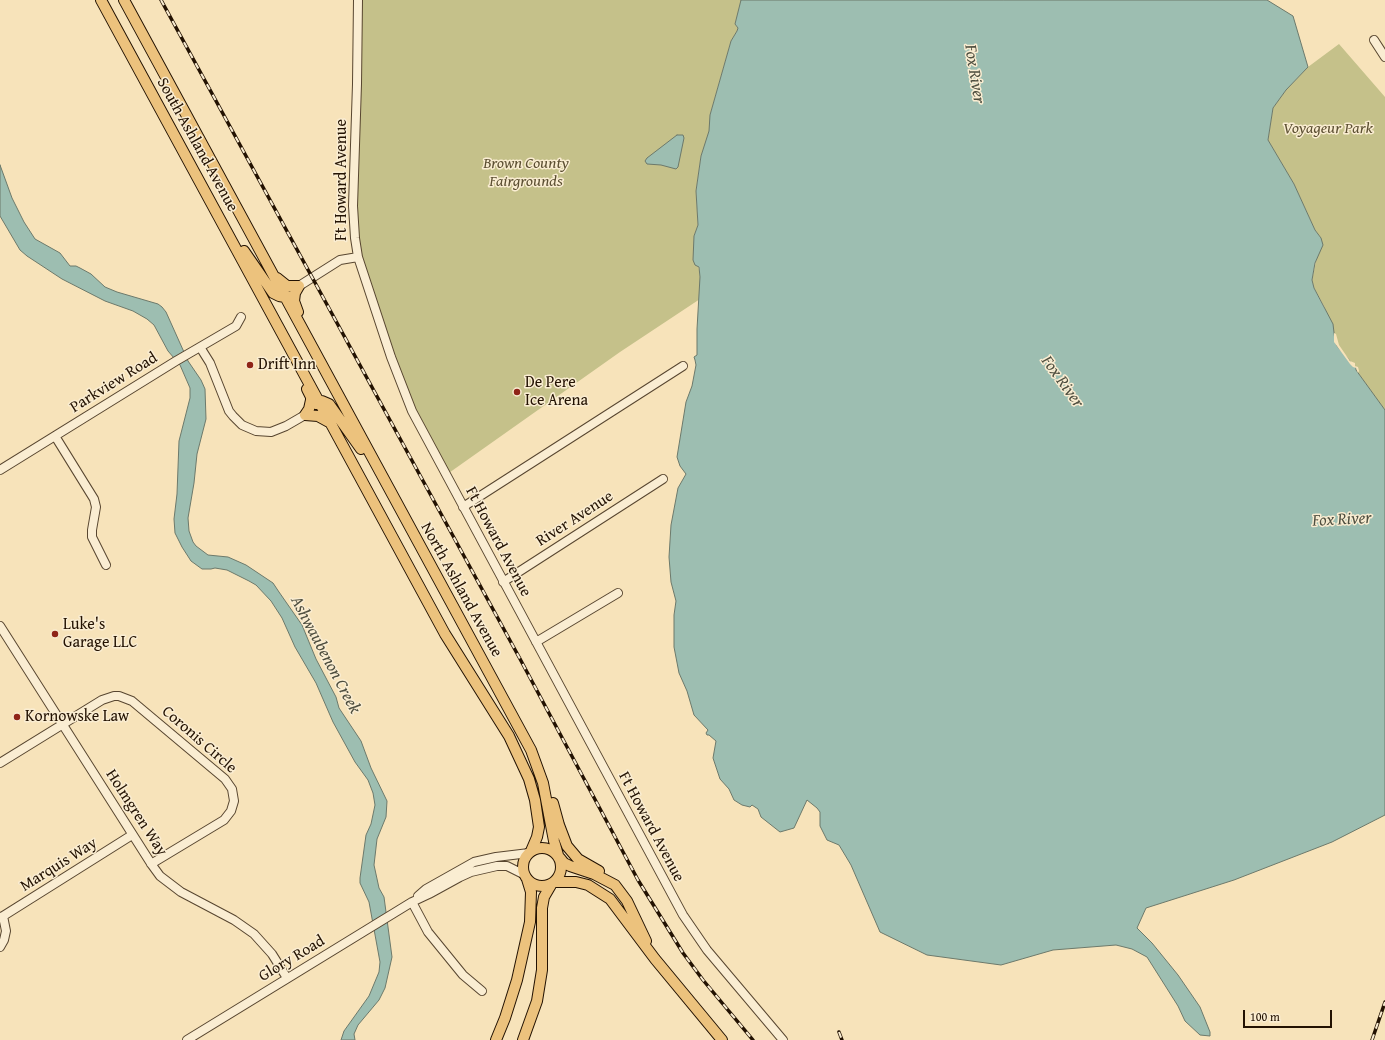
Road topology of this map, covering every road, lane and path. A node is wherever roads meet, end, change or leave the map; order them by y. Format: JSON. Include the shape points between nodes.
{"nodes":[{"id":1,"x":101,"y":0,"type":"edge"},
{"id":2,"x":124,"y":0,"type":"edge"},
{"id":3,"x":358,"y":0,"type":"edge"},
{"id":4,"x":1374,"y":40,"type":"dead end"},
{"id":5,"x":1385,"y":57,"type":"edge"},
{"id":6,"x":229,"y":235,"type":"junction"},
{"id":7,"x":237,"y":250,"type":"junction"},
{"id":8,"x":358,"y":257,"type":"junction"},
{"id":9,"x":271,"y":270,"type":"junction"},
{"id":10,"x":297,"y":290,"type":"junction"},
{"id":11,"x":285,"y":297,"type":"junction"},
{"id":12,"x":241,"y":317,"type":"dead end"},
{"id":13,"x":200,"y":347,"type":"junction"},
{"id":14,"x":683,"y":366,"type":"dead end"},
{"id":15,"x":319,"y":402,"type":"junction"},
{"id":16,"x":307,"y":412,"type":"junction"},
{"id":17,"x":330,"y":422,"type":"junction"},
{"id":18,"x":354,"y":424,"type":"junction"},
{"id":19,"x":55,"y":436,"type":"junction"},
{"id":20,"x":0,"y":470,"type":"edge"},
{"id":21,"x":382,"y":476,"type":"junction"},
{"id":22,"x":663,"y":479,"type":"dead end"},
{"id":23,"x":463,"y":507,"type":"junction"},
{"id":24,"x":106,"y":566,"type":"dead end"},
{"id":25,"x":503,"y":582,"type":"junction"},
{"id":26,"x":618,"y":593,"type":"dead end"},
{"id":27,"x":0,"y":626,"type":"edge"},
{"id":28,"x":536,"y":642,"type":"junction"},
{"id":29,"x":63,"y":724,"type":"junction"},
{"id":30,"x":0,"y":764,"type":"edge"},
{"id":31,"x":543,"y":782,"type":"junction"},
{"id":32,"x":132,"y":835,"type":"junction"},
{"id":33,"x":530,"y":852,"type":"junction"},
{"id":34,"x":559,"y":857,"type":"junction"},
{"id":35,"x":151,"y":864,"type":"junction"},
{"id":36,"x":526,"y":877,"type":"junction"},
{"id":37,"x":553,"y":883,"type":"junction"},
{"id":38,"x":615,"y":885,"type":"junction"},
{"id":39,"x":412,"y":902,"type":"junction"},
{"id":40,"x":2,"y":917,"type":"edge"},
{"id":41,"x":0,"y":947,"type":"edge"},
{"id":42,"x":655,"y":959,"type":"junction"},
{"id":43,"x":287,"y":978,"type":"junction"},
{"id":44,"x":482,"y":990,"type":"dead end"},
{"id":45,"x":720,"y":1039,"type":"edge"},
{"id":46,"x":187,"y":1040,"type":"edge"},
{"id":47,"x":496,"y":1040,"type":"edge"},
{"id":48,"x":523,"y":1040,"type":"edge"},
{"id":49,"x":783,"y":1040,"type":"edge"}],
"edges":[{"from":1,"to":6,"type":"main road","name":"South Ashland Avenue"},
{"from":2,"to":9,"type":"main road","name":"South Ashland Avenue"},
{"from":3,"to":8,"type":"street","name":"Ft Howard Avenue","via":[[353,222]]},
{"from":4,"to":5,"type":"street"},
{"from":6,"to":7,"type":"main road","name":"South Ashland Avenue"},
{"from":6,"to":11,"type":"main road","via":[[238,243],[273,293]]},
{"from":7,"to":15,"type":"main road","name":"South Ashland Avenue"},
{"from":7,"to":16,"type":"main road","via":[[243,272],[310,394]]},
{"from":8,"to":10,"type":"street","via":[[340,260]]},
{"from":8,"to":23,"type":"street","name":"Ft Howard Avenue","via":[[412,411]]},
{"from":9,"to":10,"type":"main road","via":[[285,285]]},
{"from":9,"to":11,"type":"main road","name":"South Ashland Avenue"},
{"from":10,"to":11,"type":"main road"},
{"from":10,"to":18,"type":"main road","via":[[294,301],[356,419]]},
{"from":11,"to":18,"type":"main road","name":"North Ashland Avenue"},
{"from":12,"to":13,"type":"street","name":"Parkview Road","via":[[236,326]]},
{"from":13,"to":16,"type":"street","via":[[210,363],[230,411],[242,425],[256,431],[271,432],[286,426]]},
{"from":13,"to":19,"type":"street","name":"Parkview Road"},
{"from":14,"to":23,"type":"street"},
{"from":15,"to":16,"type":"main road"},
{"from":15,"to":17,"type":"main road"},
{"from":15,"to":21,"type":"main road","via":[[326,402],[334,408],[365,456]]},
{"from":16,"to":17,"type":"main road"},
{"from":17,"to":33,"type":"main road","via":[[445,634],[518,753],[529,779],[538,814],[537,837]]},
{"from":18,"to":21,"type":"main road","name":"North Ashland Avenue"},
{"from":19,"to":20,"type":"street","name":"Parkview Road"},
{"from":19,"to":24,"type":"street","via":[[94,499],[96,507],[92,538]]},
{"from":21,"to":31,"type":"main road","name":"North Ashland Avenue","via":[[524,737]]},
{"from":22,"to":25,"type":"street","name":"River Avenue"},
{"from":23,"to":25,"type":"street","name":"Ft Howard Avenue"},
{"from":25,"to":28,"type":"street","name":"Ft Howard Avenue"},
{"from":26,"to":28,"type":"street"},
{"from":27,"to":29,"type":"street","name":"Holmgren Way"},
{"from":28,"to":49,"type":"street","name":"Ft Howard Avenue","via":[[683,915],[707,950]]},
{"from":29,"to":30,"type":"street","name":"Coronis Circle"},
{"from":29,"to":32,"type":"street","name":"Holmgren Way"},
{"from":29,"to":35,"type":"street","name":"Coronis Circle","via":[[107,697],[126,698],[228,782],[234,800],[228,816]]},
{"from":31,"to":34,"type":"main road"},
{"from":31,"to":38,"type":"main road","name":"North Ashland Avenue","via":[[549,789],[567,846],[578,859],[602,872]]},
{"from":32,"to":35,"type":"street","name":"Holmgren Way"},
{"from":32,"to":40,"type":"street","name":"Marquis Way"},
{"from":33,"to":34,"type":"main road","via":[[536,848],[548,848]]},
{"from":33,"to":36,"type":"main road","via":[[523,865]]},
{"from":33,"to":39,"type":"street","name":"Glory Road","via":[[474,862],[426,889]]},
{"from":34,"to":37,"type":"main road","via":[[562,871]]},
{"from":34,"to":38,"type":"main road","via":[[570,866]]},
{"from":35,"to":43,"type":"street","name":"Holmgren Way","via":[[160,876],[181,892],[234,920],[254,934],[272,954]]},
{"from":36,"to":37,"type":"main road","via":[[538,886]]},
{"from":36,"to":39,"type":"street","name":"Glory Road","via":[[507,866],[497,866],[472,872]]},
{"from":36,"to":47,"type":"main road","via":[[531,892],[530,922],[515,987]]},
{"from":37,"to":42,"type":"main road","via":[[576,882],[588,885],[610,899]]},
{"from":37,"to":48,"type":"main road","via":[[544,897],[542,908],[542,970],[537,1001]]},
{"from":38,"to":42,"type":"main road","name":"North Ashland Avenue","via":[[627,901]]},
{"from":39,"to":43,"type":"street","name":"Glory Road"},
{"from":39,"to":44,"type":"street","via":[[428,932],[463,976]]},
{"from":40,"to":41,"type":"street","via":[[6,931]]},
{"from":42,"to":45,"type":"main road"},
{"from":43,"to":46,"type":"street","name":"Glory Road"}]}
